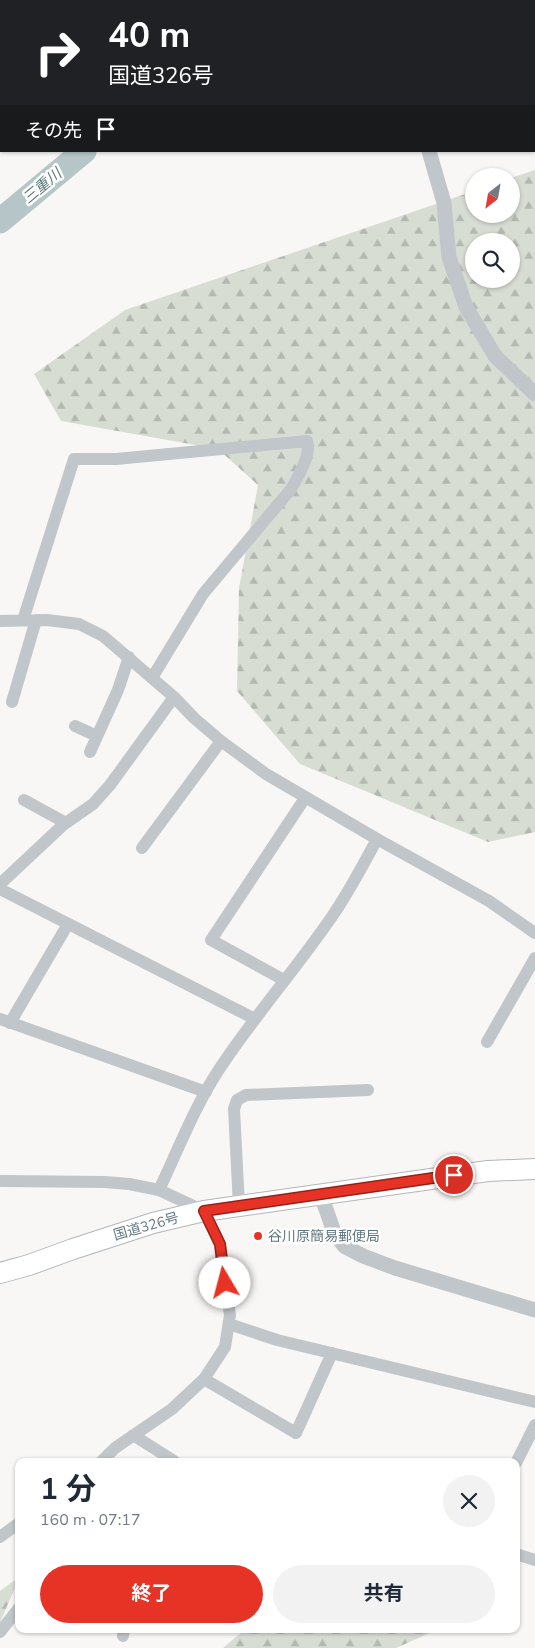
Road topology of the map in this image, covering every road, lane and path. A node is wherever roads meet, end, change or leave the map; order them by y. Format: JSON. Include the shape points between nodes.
{"nodes":[{"id":1,"x":429,"y":152,"type":"edge"},
{"id":2,"x":535,"y":394,"type":"edge"},
{"id":3,"x":23,"y":620,"type":"junction"},
{"id":4,"x":36,"y":620,"type":"junction"},
{"id":5,"x":0,"y":621,"type":"edge"},
{"id":6,"x":129,"y":657,"type":"junction"},
{"id":7,"x":152,"y":678,"type":"junction"},
{"id":8,"x":174,"y":697,"type":"junction"},
{"id":9,"x":12,"y":702,"type":"dead end"},
{"id":10,"x":75,"y":726,"type":"dead end"},
{"id":11,"x":97,"y":736,"type":"junction"},
{"id":12,"x":221,"y":741,"type":"junction"},
{"id":13,"x":90,"y":752,"type":"dead end"},
{"id":14,"x":304,"y":798,"type":"junction"},
{"id":15,"x":24,"y":800,"type":"dead end"},
{"id":16,"x":66,"y":823,"type":"junction"},
{"id":17,"x":377,"y":839,"type":"junction"},
{"id":18,"x":142,"y":848,"type":"dead end"},
{"id":19,"x":0,"y":884,"type":"edge"},
{"id":20,"x":0,"y":889,"type":"edge"},
{"id":21,"x":68,"y":924,"type":"junction"},
{"id":22,"x":535,"y":933,"type":"edge"},
{"id":23,"x":535,"y":958,"type":"edge"},
{"id":24,"x":284,"y":980,"type":"junction"},
{"id":25,"x":255,"y":1019,"type":"junction"},
{"id":26,"x":5,"y":1021,"type":"edge"},
{"id":27,"x":487,"y":1042,"type":"dead end"},
{"id":28,"x":368,"y":1090,"type":"dead end"},
{"id":29,"x":206,"y":1092,"type":"junction"},
{"id":30,"x":535,"y":1169,"type":"edge"},
{"id":31,"x":0,"y":1181,"type":"edge"},
{"id":32,"x":159,"y":1190,"type":"junction"},
{"id":33,"x":321,"y":1195,"type":"junction"},
{"id":34,"x":239,"y":1206,"type":"junction"},
{"id":35,"x":204,"y":1211,"type":"junction"},
{"id":36,"x":0,"y":1273,"type":"edge"},
{"id":37,"x":535,"y":1310,"type":"edge"},
{"id":38,"x":229,"y":1324,"type":"junction"},
{"id":39,"x":332,"y":1353,"type":"junction"},
{"id":40,"x":204,"y":1379,"type":"junction"},
{"id":41,"x":535,"y":1402,"type":"edge"},
{"id":42,"x":535,"y":1425,"type":"edge"},
{"id":43,"x":133,"y":1435,"type":"junction"},
{"id":44,"x":105,"y":1458,"type":"edge"},
{"id":45,"x":169,"y":1458,"type":"edge"},
{"id":46,"x":518,"y":1458,"type":"edge"},
{"id":47,"x":15,"y":1526,"type":"edge"},
{"id":48,"x":0,"y":1537,"type":"edge"},
{"id":49,"x":520,"y":1555,"type":"edge"},
{"id":50,"x":535,"y":1560,"type":"edge"},
{"id":51,"x":15,"y":1613,"type":"edge"},
{"id":52,"x":0,"y":1632,"type":"edge"}],
"edges":[{"from":1,"to":2,"type":"street","via":[[444,203],[449,257],[466,307],[495,356]]},
{"from":3,"to":4,"type":"street"},
{"from":3,"to":5,"type":"street"},
{"from":3,"to":7,"type":"street","via":[[74,458],[116,459],[307,441],[309,447],[302,470],[292,489],[203,594]]},
{"from":4,"to":6,"type":"street","via":[[79,624],[103,636]]},
{"from":4,"to":9,"type":"street"},
{"from":6,"to":7,"type":"street"},
{"from":6,"to":11,"type":"street"},
{"from":7,"to":8,"type":"street"},
{"from":8,"to":12,"type":"street"},
{"from":8,"to":16,"type":"street","via":[[110,785],[93,804]]},
{"from":10,"to":11,"type":"street"},
{"from":11,"to":13,"type":"street"},
{"from":12,"to":14,"type":"street"},
{"from":12,"to":18,"type":"street"},
{"from":14,"to":17,"type":"street"},
{"from":14,"to":24,"type":"street","via":[[211,940]]},
{"from":15,"to":16,"type":"street"},
{"from":16,"to":19,"type":"street"},
{"from":17,"to":22,"type":"street","via":[[488,901]]},
{"from":17,"to":24,"type":"street","via":[[333,915]]},
{"from":20,"to":21,"type":"street"},
{"from":21,"to":25,"type":"street"},
{"from":21,"to":26,"type":"street"},
{"from":23,"to":27,"type":"street"},
{"from":24,"to":25,"type":"street"},
{"from":25,"to":29,"type":"street"},
{"from":26,"to":29,"type":"street"},
{"from":28,"to":34,"type":"street","via":[[246,1095],[237,1100],[234,1109]]},
{"from":29,"to":32,"type":"street"},
{"from":30,"to":33,"type":"highway","name":"国道326号","via":[[488,1171]]},
{"from":31,"to":32,"type":"street","via":[[105,1182]]},
{"from":32,"to":35,"type":"street"},
{"from":33,"to":34,"type":"highway","name":"国道326号"},
{"from":33,"to":37,"type":"street","via":[[334,1232],[344,1246],[394,1268]]},
{"from":34,"to":35,"type":"highway","name":"国道326号"},
{"from":35,"to":36,"type":"highway","name":"国道326号","via":[[153,1223]]},
{"from":35,"to":38,"type":"street","via":[[220,1244]]},
{"from":38,"to":39,"type":"street"},
{"from":38,"to":40,"type":"street","via":[[225,1347]]},
{"from":39,"to":40,"type":"street","via":[[296,1433]]},
{"from":39,"to":41,"type":"street"},
{"from":40,"to":43,"type":"street","via":[[172,1409]]},
{"from":42,"to":46,"type":"street"},
{"from":43,"to":44,"type":"street"},
{"from":43,"to":45,"type":"street"},
{"from":47,"to":48,"type":"street"},
{"from":49,"to":50,"type":"street"},
{"from":51,"to":52,"type":"street"}]}
